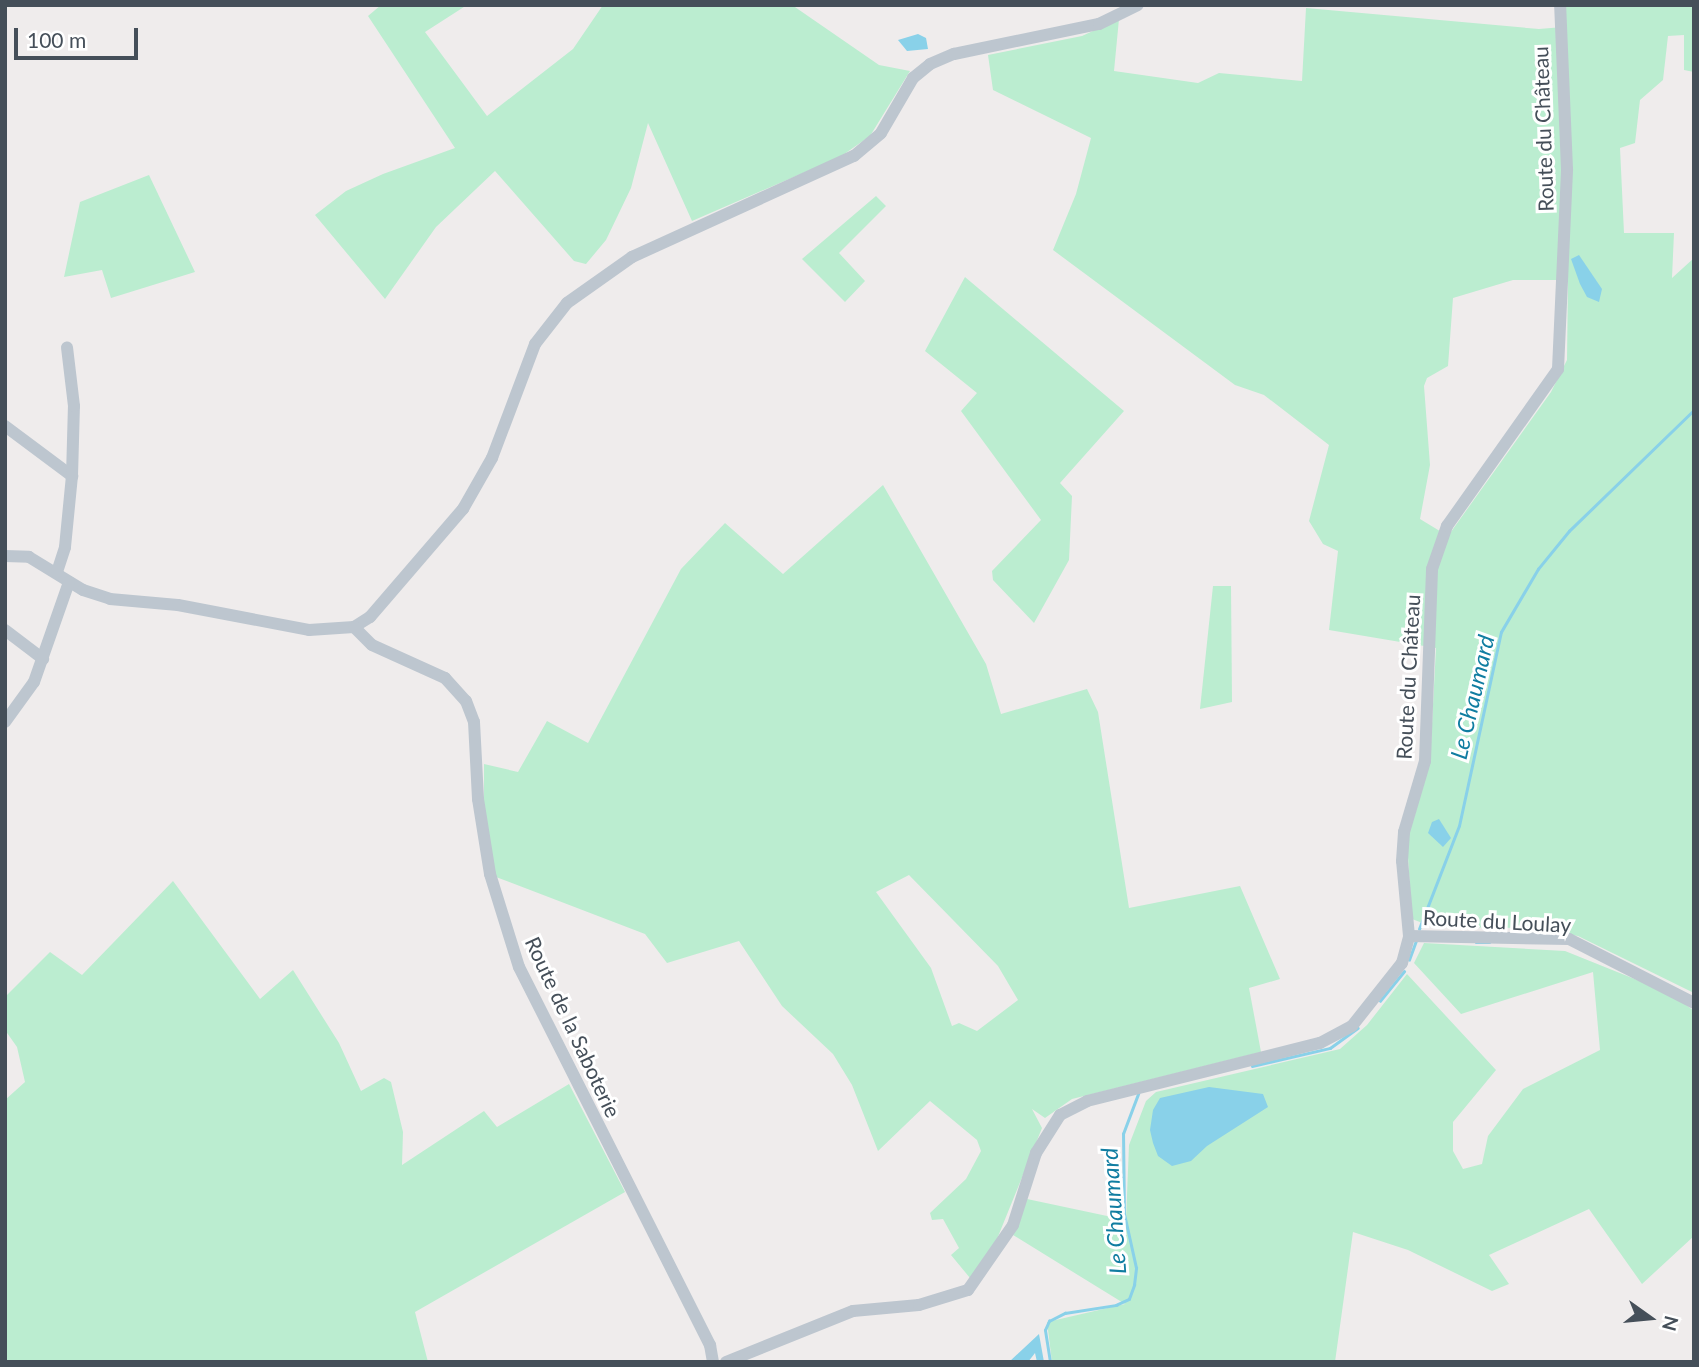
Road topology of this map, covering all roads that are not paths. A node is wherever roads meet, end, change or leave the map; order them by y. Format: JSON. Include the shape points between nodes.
{"nodes":[{"id":1,"x":1138,"y":5,"type":"edge"},
{"id":2,"x":1560,"y":5,"type":"edge"},
{"id":3,"x":67,"y":347,"type":"dead end"},
{"id":4,"x":5,"y":426,"type":"edge"},
{"id":5,"x":72,"y":477,"type":"junction"},
{"id":6,"x":5,"y":556,"type":"edge"},
{"id":7,"x":57,"y":572,"type":"junction"},
{"id":8,"x":69,"y":582,"type":"junction"},
{"id":9,"x":354,"y":627,"type":"junction"},
{"id":10,"x":5,"y":630,"type":"edge"},
{"id":11,"x":43,"y":659,"type":"junction"},
{"id":12,"x":5,"y":722,"type":"edge"},
{"id":13,"x":1409,"y":936,"type":"junction"},
{"id":14,"x":1694,"y":1003,"type":"edge"},
{"id":15,"x":713,"y":1362,"type":"edge"},
{"id":16,"x":726,"y":1362,"type":"edge"}],
"edges":[{"from":1,"to":9,"type":"street","via":[[1099,24],[954,54],[930,64],[913,78],[881,133],[854,156],[632,257],[566,303],[535,345],[492,458],[463,509],[370,618]]},
{"from":2,"to":13,"type":"street","name":"Route du Château","via":[[1567,169],[1558,369],[1447,526],[1432,569],[1425,761],[1404,832],[1402,861]]},
{"from":3,"to":5,"type":"street","via":[[74,406]]},
{"from":4,"to":5,"type":"street"},
{"from":5,"to":7,"type":"street","via":[[65,547]]},
{"from":6,"to":7,"type":"street","via":[[29,556]]},
{"from":7,"to":8,"type":"street"},
{"from":8,"to":9,"type":"street","via":[[110,599],[178,605],[309,630]]},
{"from":8,"to":11,"type":"street"},
{"from":9,"to":15,"type":"street","name":"Route de la Saboterie","via":[[372,645],[445,678],[466,701],[474,722],[478,799],[490,874],[519,967],[710,1345]]},
{"from":10,"to":11,"type":"street"},
{"from":11,"to":12,"type":"street","via":[[34,682]]},
{"from":13,"to":14,"type":"street","name":"Route du Loulay","via":[[1569,939]]},
{"from":13,"to":16,"type":"street","name":"Route du Château","via":[[1402,963],[1352,1026],[1320,1043],[1087,1101],[1060,1115],[1036,1153],[1013,1224],[968,1290],[919,1306],[853,1311]]}]}
